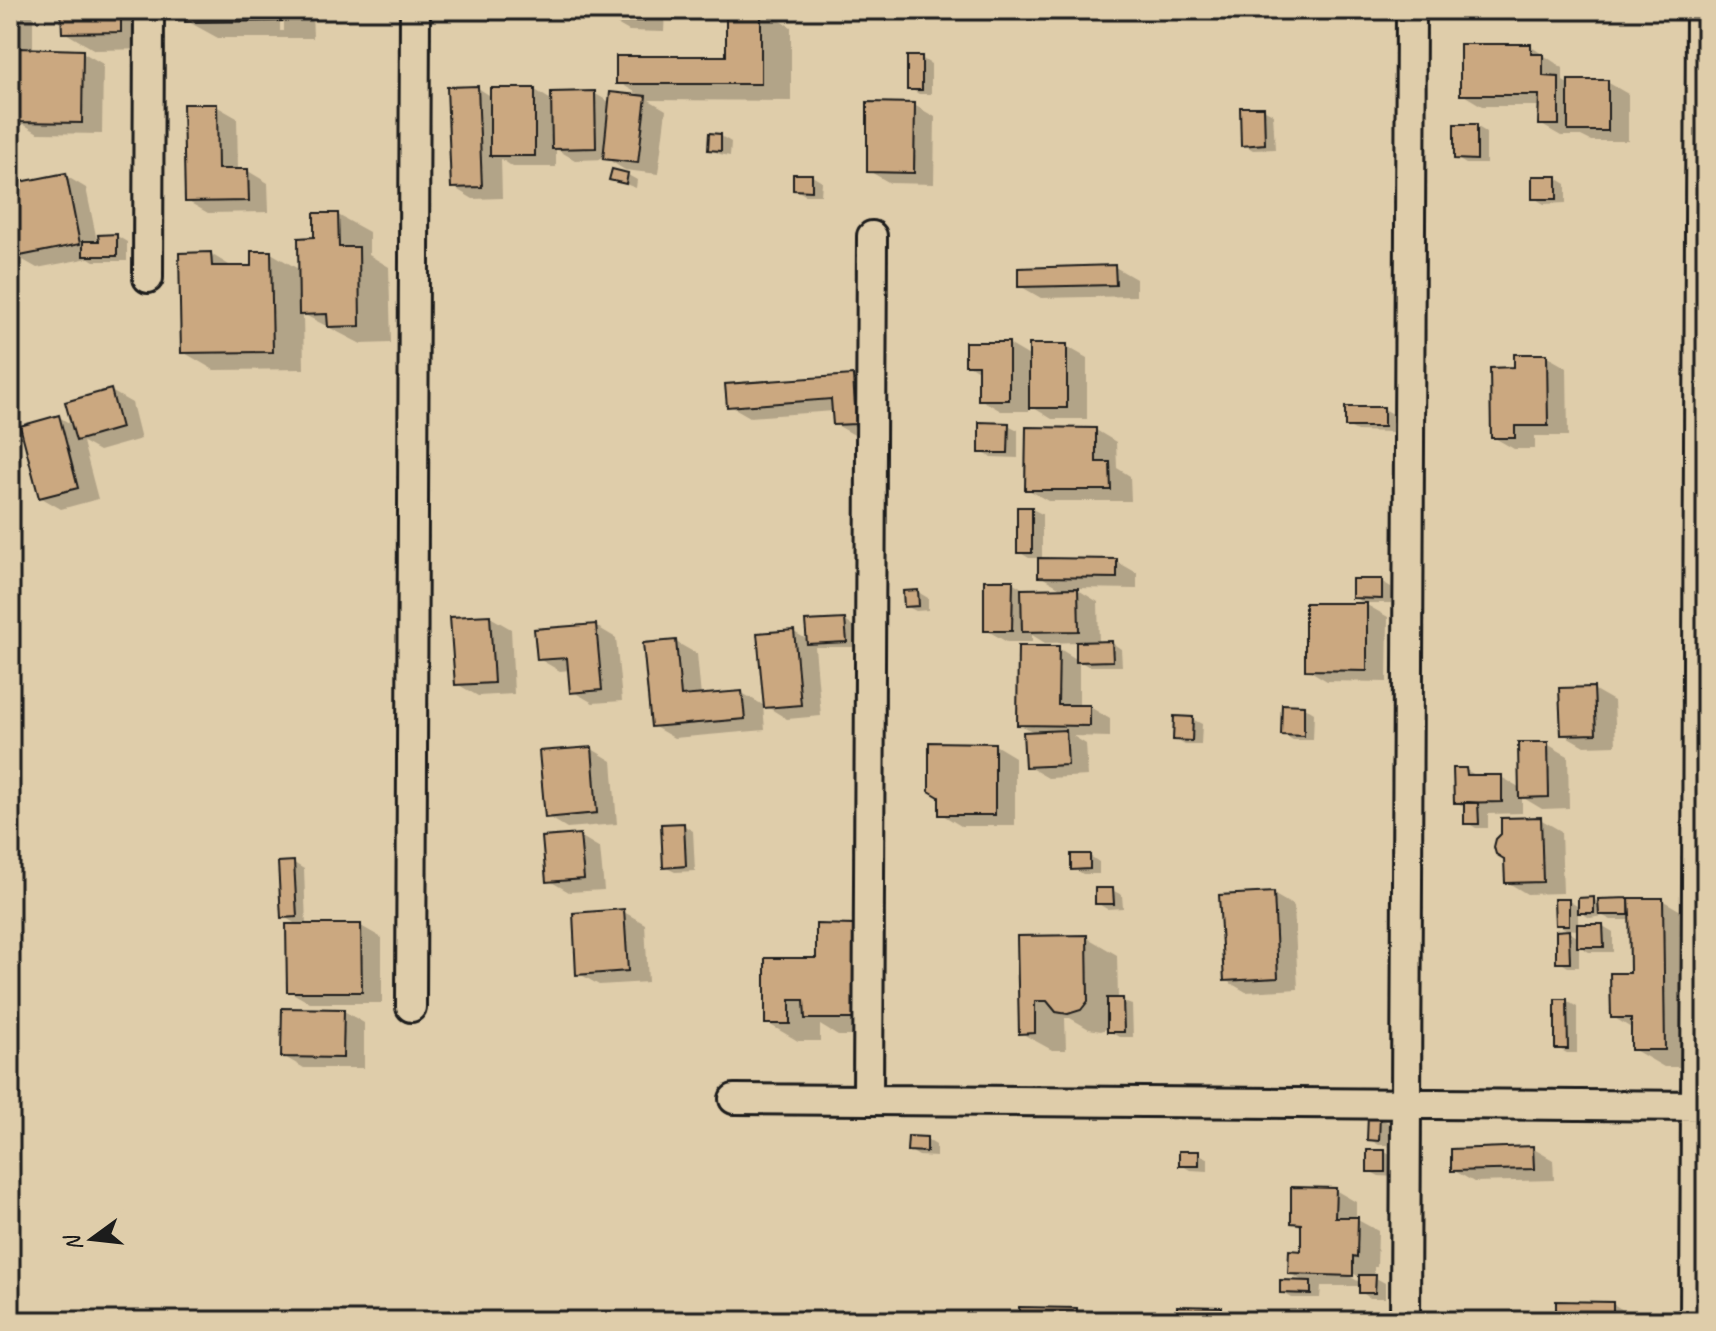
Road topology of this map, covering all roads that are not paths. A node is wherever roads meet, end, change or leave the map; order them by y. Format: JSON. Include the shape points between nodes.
{"nodes":[{"id":1,"x":149,"y":10,"type":"edge"},
{"id":2,"x":415,"y":10,"type":"edge"},
{"id":3,"x":1411,"y":10,"type":"edge"},
{"id":4,"x":1701,"y":10,"type":"edge"},
{"id":5,"x":872,"y":236,"type":"dead end"},
{"id":6,"x":148,"y":278,"type":"dead end"},
{"id":7,"x":411,"y":1007,"type":"dead end"},
{"id":8,"x":734,"y":1099,"type":"dead end"},
{"id":9,"x":868,"y":1099,"type":"junction"},
{"id":10,"x":1406,"y":1104,"type":"junction"},
{"id":11,"x":1701,"y":1106,"type":"edge"},
{"id":12,"x":1405,"y":1321,"type":"edge"},
{"id":13,"x":1695,"y":1321,"type":"edge"}],
"edges":[{"from":1,"to":6,"type":"street"},
{"from":2,"to":7,"type":"street"},
{"from":3,"to":10,"type":"street"},
{"from":4,"to":11,"type":"street"},
{"from":5,"to":9,"type":"street"},
{"from":8,"to":9,"type":"street"},
{"from":9,"to":10,"type":"street"},
{"from":10,"to":11,"type":"street"},
{"from":10,"to":12,"type":"street"},
{"from":11,"to":13,"type":"street"}]}
